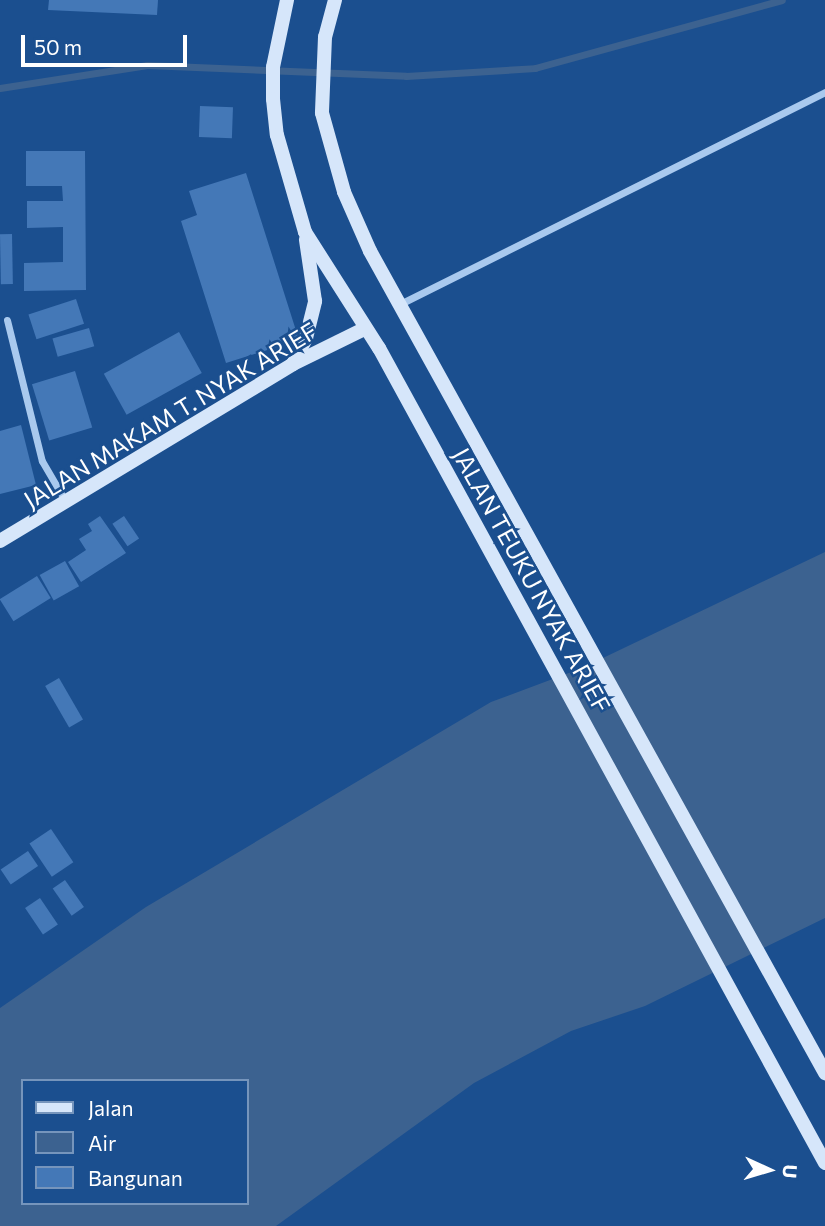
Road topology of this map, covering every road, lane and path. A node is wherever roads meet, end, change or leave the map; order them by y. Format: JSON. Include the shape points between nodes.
{"nodes":[{"id":1,"x":287,"y":1,"type":"edge"},
{"id":2,"x":334,"y":2,"type":"edge"},
{"id":3,"x":825,"y":92,"type":"edge"},
{"id":4,"x":305,"y":232,"type":"junction"},
{"id":5,"x":397,"y":305,"type":"junction"},
{"id":6,"x":6,"y":320,"type":"dead end"},
{"id":7,"x":364,"y":329,"type":"junction"},
{"id":8,"x":293,"y":364,"type":"junction"},
{"id":9,"x":66,"y":502,"type":"junction"},
{"id":10,"x":0,"y":541,"type":"edge"},
{"id":11,"x":825,"y":1073,"type":"edge"},
{"id":12,"x":825,"y":1163,"type":"edge"}],
"edges":[{"from":1,"to":4,"type":"main road","name":"JALAN TEUKU NYAK ARIEF","via":[[273,68],[277,135]]},
{"from":2,"to":5,"type":"main road","name":"JALAN TEUKU NYAK ARIEF","via":[[322,78],[327,139],[344,192]]},
{"from":3,"to":5,"type":"street"},
{"from":4,"to":7,"type":"main road","name":"JALAN TEUKU NYAK ARIEF"},
{"from":4,"to":8,"type":"main road","via":[[315,301],[306,338]]},
{"from":5,"to":11,"type":"main road","name":"JALAN TEUKU NYAK ARIEF"},
{"from":6,"to":9,"type":"street","via":[[43,461]]},
{"from":7,"to":8,"type":"main road","name":"JALAN MAKAM T. NYAK ARIEF"},
{"from":7,"to":12,"type":"main road","name":"JALAN TEUKU NYAK ARIEF","via":[[379,348]]},
{"from":8,"to":9,"type":"main road","name":"JALAN MAKAM T. NYAK ARIEF"},
{"from":9,"to":10,"type":"main road","name":"JALAN MAKAM T. NYAK ARIEF"}]}
